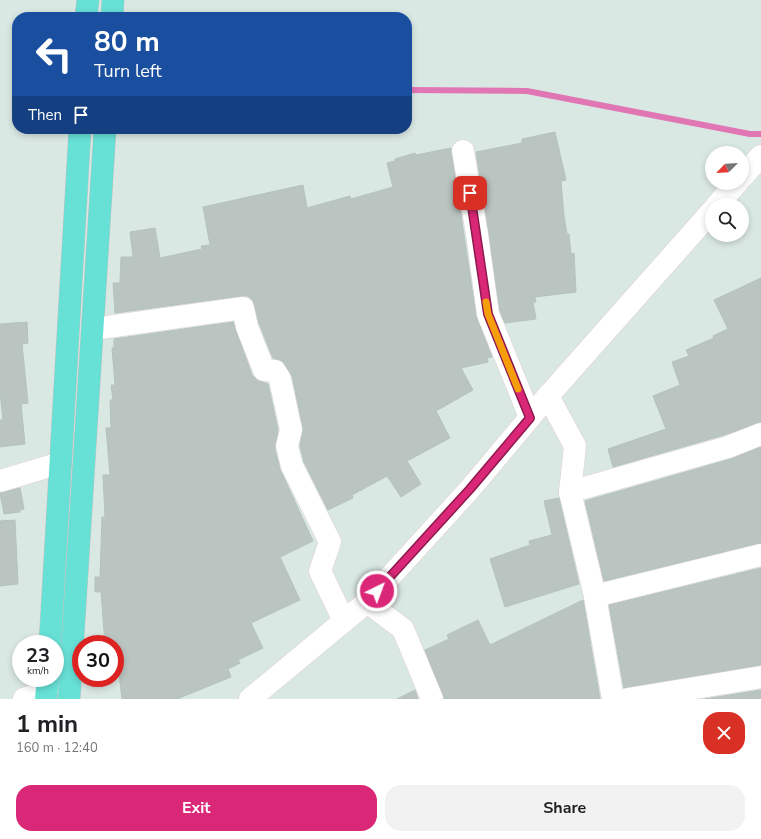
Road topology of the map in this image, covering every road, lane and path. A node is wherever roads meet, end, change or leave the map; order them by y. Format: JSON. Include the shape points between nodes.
{"nodes":[{"id":1,"x":88,"y":0,"type":"edge"},
{"id":2,"x":113,"y":0,"type":"edge"},
{"id":3,"x":87,"y":12,"type":"edge"},
{"id":4,"x":112,"y":12,"type":"edge"},
{"id":5,"x":80,"y":134,"type":"edge"},
{"id":6,"x":105,"y":134,"type":"edge"},
{"id":7,"x":464,"y":151,"type":"dead end"},
{"id":8,"x":761,"y":156,"type":"edge"},
{"id":9,"x":749,"y":169,"type":"edge"},
{"id":10,"x":731,"y":190,"type":"edge"},
{"id":11,"x":723,"y":198,"type":"edge"},
{"id":12,"x":705,"y":219,"type":"edge"},
{"id":13,"x":93,"y":329,"type":"junction"},
{"id":14,"x":548,"y":396,"type":"junction"},
{"id":15,"x":530,"y":418,"type":"junction"},
{"id":16,"x":761,"y":434,"type":"edge"},
{"id":17,"x":60,"y":463,"type":"junction"},
{"id":18,"x":0,"y":481,"type":"edge"},
{"id":19,"x":570,"y":492,"type":"junction"},
{"id":20,"x":761,"y":555,"type":"edge"},
{"id":21,"x":595,"y":596,"type":"junction"},
{"id":22,"x":367,"y":602,"type":"junction"},
{"id":23,"x":344,"y":621,"type":"junction"},
{"id":24,"x":50,"y":635,"type":"edge"},
{"id":25,"x":761,"y":677,"type":"edge"},
{"id":26,"x":47,"y":689,"type":"edge"},
{"id":27,"x":623,"y":698,"type":"edge"},
{"id":28,"x":24,"y":699,"type":"edge"},
{"id":29,"x":69,"y":699,"type":"edge"},
{"id":30,"x":250,"y":699,"type":"edge"},
{"id":31,"x":432,"y":699,"type":"edge"}],
"edges":[{"from":1,"to":3,"type":"main road"},
{"from":2,"to":4,"type":"main road"},
{"from":5,"to":17,"type":"main road"},
{"from":6,"to":13,"type":"main road"},
{"from":7,"to":15,"type":"street","via":[[488,314]]},
{"from":8,"to":9,"type":"street"},
{"from":10,"to":11,"type":"street"},
{"from":12,"to":14,"type":"street"},
{"from":13,"to":23,"type":"street","via":[[242,308],[264,370],[275,371],[280,379],[291,430],[287,446],[292,466],[330,542],[320,571]]},
{"from":13,"to":29,"type":"main road"},
{"from":14,"to":15,"type":"street"},
{"from":14,"to":19,"type":"street","via":[[575,446]]},
{"from":15,"to":22,"type":"street","via":[[470,489]]},
{"from":16,"to":19,"type":"street","via":[[728,447]]},
{"from":17,"to":18,"type":"street"},
{"from":17,"to":24,"type":"main road"},
{"from":19,"to":21,"type":"street"},
{"from":20,"to":21,"type":"street"},
{"from":21,"to":27,"type":"street"},
{"from":22,"to":23,"type":"street"},
{"from":22,"to":31,"type":"street","via":[[403,629]]},
{"from":23,"to":30,"type":"street"},
{"from":25,"to":27,"type":"street"},
{"from":26,"to":28,"type":"street"}]}
